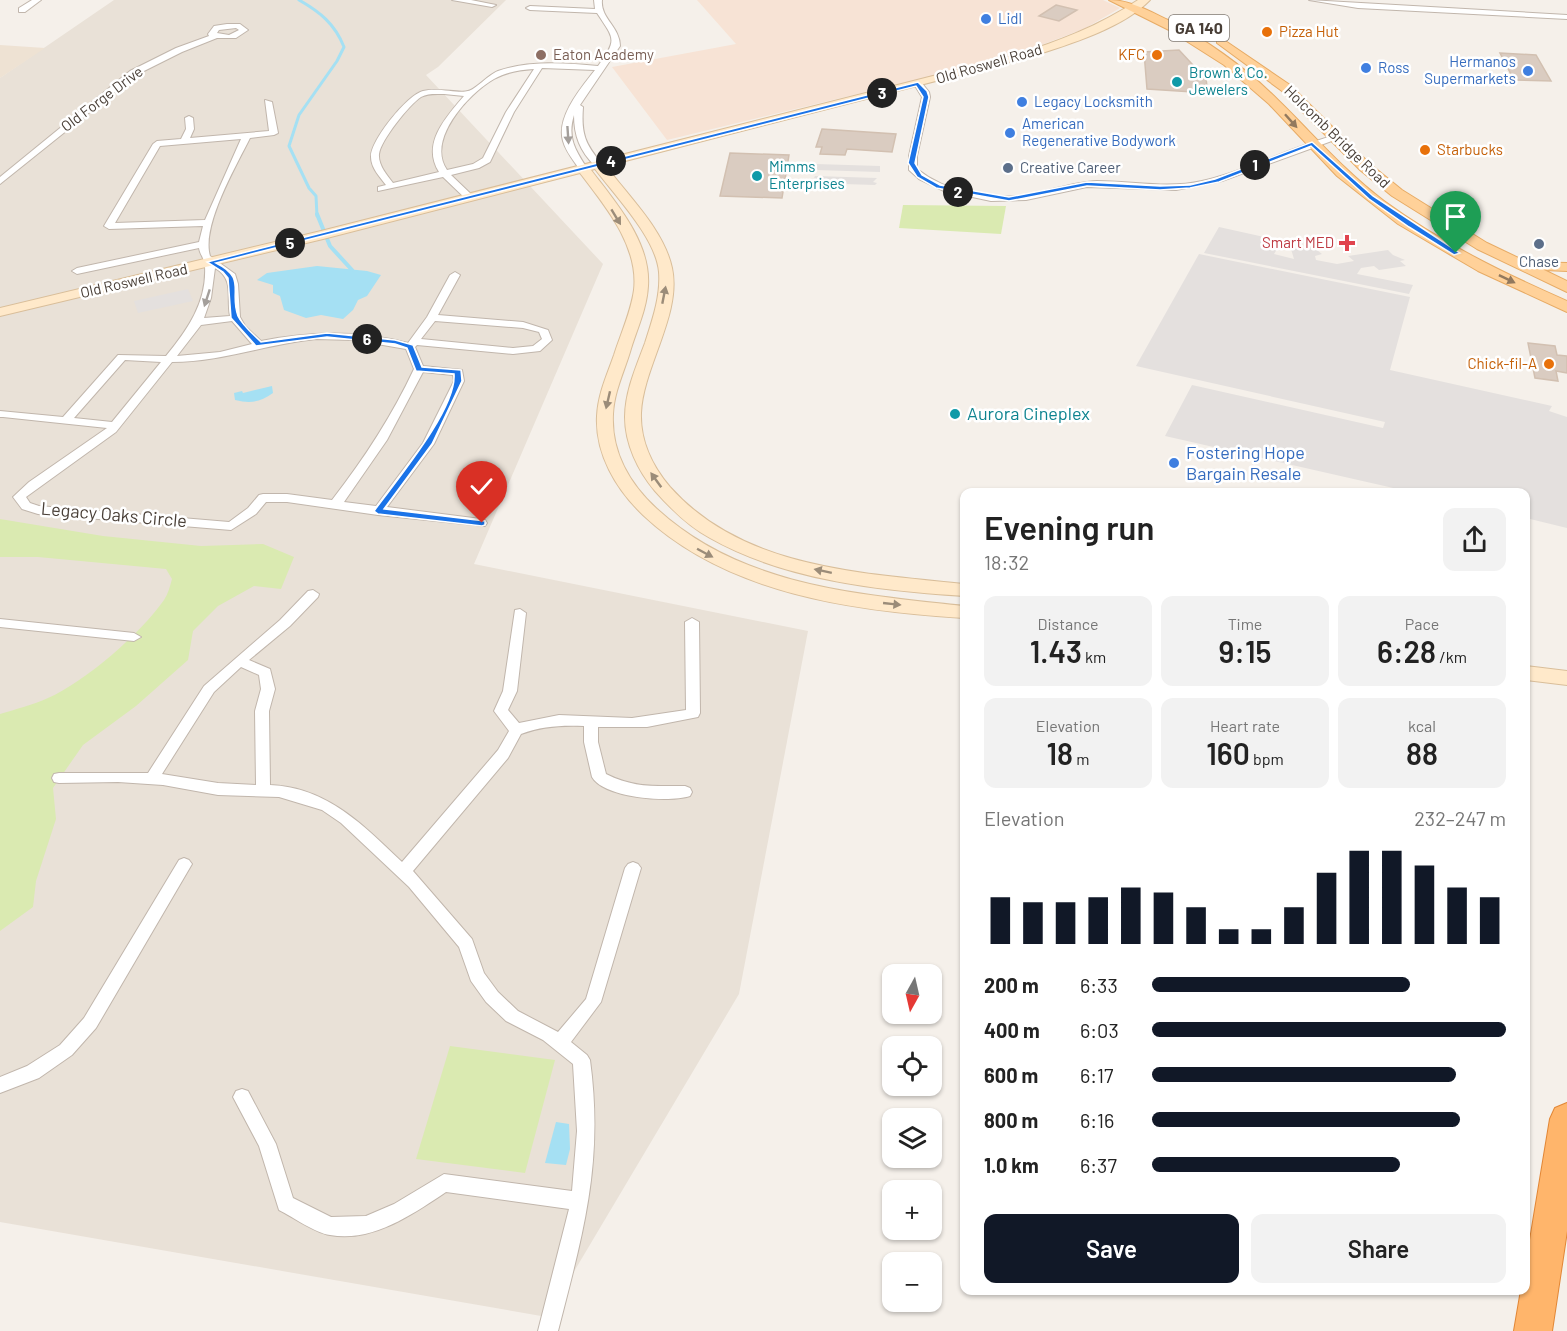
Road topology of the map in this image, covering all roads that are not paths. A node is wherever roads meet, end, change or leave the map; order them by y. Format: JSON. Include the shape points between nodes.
{"nodes":[{"id":1,"x":37,"y":0,"type":"edge"},
{"id":2,"x":456,"y":0,"type":"edge"},
{"id":3,"x":593,"y":0,"type":"edge"},
{"id":4,"x":598,"y":0,"type":"edge"},
{"id":5,"x":1114,"y":0,"type":"edge"},
{"id":6,"x":1312,"y":0,"type":"edge"},
{"id":7,"x":1141,"y":2,"type":"edge"},
{"id":8,"x":492,"y":5,"type":"dead end"},
{"id":9,"x":530,"y":8,"type":"dead end"},
{"id":10,"x":22,"y":10,"type":"dead end"},
{"id":11,"x":599,"y":11,"type":"junction"},
{"id":12,"x":1567,"y":17,"type":"edge"},
{"id":13,"x":1116,"y":19,"type":"junction"},
{"id":14,"x":1157,"y":20,"type":"junction"},
{"id":15,"x":1188,"y":22,"type":"dead end"},
{"id":16,"x":1207,"y":33,"type":"dead end"},
{"id":17,"x":215,"y":36,"type":"dead end"},
{"id":18,"x":539,"y":67,"type":"junction"},
{"id":19,"x":601,"y":68,"type":"junction"},
{"id":20,"x":918,"y":84,"type":"junction"},
{"id":21,"x":470,"y":94,"type":"junction"},
{"id":22,"x":580,"y":100,"type":"junction"},
{"id":23,"x":268,"y":102,"type":"dead end"},
{"id":24,"x":189,"y":118,"type":"dead end"},
{"id":25,"x":246,"y":138,"type":"junction"},
{"id":26,"x":1336,"y":138,"type":"junction"},
{"id":27,"x":184,"y":142,"type":"junction"},
{"id":28,"x":1312,"y":144,"type":"junction"},
{"id":29,"x":590,"y":166,"type":"junction"},
{"id":30,"x":445,"y":173,"type":"junction"},
{"id":31,"x":0,"y":181,"type":"edge"},
{"id":32,"x":391,"y":186,"type":"junction"},
{"id":33,"x":381,"y":189,"type":"dead end"},
{"id":34,"x":470,"y":198,"type":"junction"},
{"id":35,"x":209,"y":224,"type":"junction"},
{"id":36,"x":205,"y":244,"type":"junction"},
{"id":37,"x":1503,"y":257,"type":"junction"},
{"id":38,"x":210,"y":262,"type":"junction"},
{"id":39,"x":1567,"y":267,"type":"edge"},
{"id":40,"x":76,"y":271,"type":"dead end"},
{"id":41,"x":455,"y":275,"type":"dead end"},
{"id":42,"x":1567,"y":286,"type":"edge"},
{"id":43,"x":1534,"y":292,"type":"junction"},
{"id":44,"x":1567,"y":307,"type":"edge"},
{"id":45,"x":0,"y":312,"type":"edge"},
{"id":46,"x":235,"y":318,"type":"junction"},
{"id":47,"x":432,"y":318,"type":"junction"},
{"id":48,"x":1567,"y":319,"type":"edge"},
{"id":49,"x":198,"y":322,"type":"junction"},
{"id":50,"x":413,"y":344,"type":"junction"},
{"id":51,"x":259,"y":345,"type":"junction"},
{"id":52,"x":170,"y":360,"type":"junction"},
{"id":53,"x":419,"y":369,"type":"junction"},
{"id":54,"x":3,"y":414,"type":"dead end"},
{"id":55,"x":66,"y":420,"type":"junction"},
{"id":56,"x":116,"y":426,"type":"junction"},
{"id":57,"x":334,"y":505,"type":"junction"},
{"id":58,"x":378,"y":511,"type":"junction"},
{"id":59,"x":482,"y":523,"type":"dead end"},
{"id":60,"x":960,"y":590,"type":"edge"},
{"id":61,"x":313,"y":594,"type":"dead end"},
{"id":62,"x":960,"y":612,"type":"edge"},
{"id":63,"x":520,"y":613,"type":"dead end"},
{"id":64,"x":692,"y":622,"type":"dead end"},
{"id":65,"x":0,"y":623,"type":"edge"},
{"id":66,"x":134,"y":637,"type":"dead end"},
{"id":67,"x":239,"y":661,"type":"junction"},
{"id":68,"x":1530,"y":673,"type":"edge"},
{"id":69,"x":1567,"y":678,"type":"edge"},
{"id":70,"x":591,"y":720,"type":"junction"},
{"id":71,"x":516,"y":730,"type":"junction"},
{"id":72,"x":59,"y":778,"type":"dead end"},
{"id":73,"x":152,"y":779,"type":"junction"},
{"id":74,"x":263,"y":790,"type":"junction"},
{"id":75,"x":685,"y":792,"type":"dead end"},
{"id":76,"x":184,"y":864,"type":"dead end"},
{"id":77,"x":633,"y":868,"type":"dead end"},
{"id":78,"x":403,"y":872,"type":"junction"},
{"id":79,"x":560,"y":1043,"type":"junction"},
{"id":80,"x":0,"y":1085,"type":"edge"},
{"id":81,"x":242,"y":1097,"type":"dead end"},
{"id":82,"x":1567,"y":1119,"type":"edge"},
{"id":83,"x":580,"y":1201,"type":"junction"},
{"id":84,"x":548,"y":1331,"type":"edge"},
{"id":85,"x":1533,"y":1331,"type":"edge"}],
"edges":[{"from":1,"to":10,"type":"street"},
{"from":2,"to":8,"type":"street"},
{"from":3,"to":4,"type":"street"},
{"from":4,"to":11,"type":"street"},
{"from":5,"to":7,"type":"main road","name":"Holcomb Bridge Road","number":"GA 140"},
{"from":6,"to":12,"type":"street"},
{"from":7,"to":13,"type":"street","name":"Old Roswell Road"},
{"from":7,"to":14,"type":"main road","name":"Holcomb Bridge Road","number":"GA 140"},
{"from":7,"to":15,"type":"main road","name":"Holcomb Bridge Road","number":"GA 140"},
{"from":9,"to":11,"type":"street"},
{"from":11,"to":19,"type":"street","via":[[617,39]]},
{"from":13,"to":14,"type":"main road"},
{"from":13,"to":20,"type":"street","name":"Old Roswell Road","via":[[1033,53]]},
{"from":14,"to":28,"type":"main road","name":"Holcomb Bridge Road","number":"GA 140","one_way":true,"via":[[1212,51],[1247,77]]},
{"from":16,"to":26,"type":"main road","name":"Holcomb Bridge Road","number":"GA 140","via":[[1269,74]]},
{"from":17,"to":31,"type":"street","name":"Old Forge Drive","via":[[133,73]]},
{"from":18,"to":19,"type":"street"},
{"from":18,"to":21,"type":"street","via":[[500,73]]},
{"from":18,"to":30,"type":"street","via":[[510,112],[488,160]]},
{"from":19,"to":22,"type":"street"},
{"from":20,"to":28,"type":"street","via":[[926,97],[912,156],[913,170],[939,187],[1000,199],[1087,184],[1160,188],[1196,185]]},
{"from":20,"to":29,"type":"street","name":"Old Roswell Road"},
{"from":21,"to":30,"type":"street","via":[[435,144],[437,160]]},
{"from":21,"to":32,"type":"street","via":[[430,93],[419,95],[412,102],[374,151],[376,162]]},
{"from":22,"to":29,"type":"street","via":[[580,140]]},
{"from":22,"to":29,"type":"street","one_way":true,"via":[[566,133],[570,148]]},
{"from":23,"to":25,"type":"street","via":[[274,133]]},
{"from":24,"to":27,"type":"street","via":[[190,129]]},
{"from":25,"to":27,"type":"street"},
{"from":25,"to":35,"type":"street"},
{"from":26,"to":28,"type":"street"},
{"from":26,"to":37,"type":"main road","name":"Holcomb Bridge Road","number":"GA 140","via":[[1397,193]]},
{"from":27,"to":35,"type":"street","via":[[157,144],[109,226]]},
{"from":28,"to":43,"type":"main road","name":"Holcomb Bridge Road","number":"GA 140","one_way":true,"via":[[1354,183],[1411,226]]},
{"from":29,"to":34,"type":"street","name":"Old Roswell Road"},
{"from":60,"to":29,"type":"street","one_way":true,"via":[[851,577],[774,559],[705,527],[659,486],[635,439],[633,412],[664,300],[666,272],[657,244]]},
{"from":29,"to":62,"type":"street","one_way":true,"via":[[635,248],[642,273],[639,299],[605,412],[611,458],[632,494],[682,540],[759,577],[844,597]]},
{"from":30,"to":32,"type":"street"},
{"from":30,"to":34,"type":"street"},
{"from":32,"to":33,"type":"street"},
{"from":34,"to":38,"type":"street","name":"Old Roswell Road"},
{"from":35,"to":36,"type":"street"},
{"from":36,"to":38,"type":"street","name":"Legacy Oaks Circle"},
{"from":36,"to":40,"type":"street"},
{"from":37,"to":39,"type":"main road","via":[[1533,265]]},
{"from":37,"to":42,"type":"main road","name":"Holcomb Bridge Road","number":"GA 140"},
{"from":38,"to":45,"type":"street","name":"Old Roswell Road"},
{"from":38,"to":46,"type":"street","via":[[232,278]]},
{"from":38,"to":49,"type":"street","name":"Legacy Oaks Circle","one_way":true,"via":[[210,287]]},
{"from":41,"to":47,"type":"street"},
{"from":43,"to":44,"type":"main road","name":"Holcomb Bridge Road"},
{"from":43,"to":48,"type":"main road","number":"GA 140"},
{"from":46,"to":49,"type":"street"},
{"from":46,"to":51,"type":"street"},
{"from":47,"to":50,"type":"street"},
{"from":47,"to":50,"type":"street","via":[[523,325],[543,330],[547,340],[536,349],[513,351]]},
{"from":49,"to":52,"type":"street","name":"Legacy Oaks Circle"},
{"from":50,"to":51,"type":"street","via":[[327,335]]},
{"from":50,"to":53,"type":"street"},
{"from":51,"to":52,"type":"street","via":[[214,356]]},
{"from":52,"to":55,"type":"street","via":[[122,357]]},
{"from":52,"to":56,"type":"street","name":"Legacy Oaks Circle"},
{"from":53,"to":57,"type":"street","via":[[407,399],[378,446]]},
{"from":53,"to":58,"type":"street","via":[[458,372],[459,381],[428,444]]},
{"from":54,"to":55,"type":"street"},
{"from":55,"to":56,"type":"street"},
{"from":56,"to":57,"type":"street","name":"Legacy Oaks Circle","via":[[33,485],[20,497],[26,506],[231,526],[263,498]]},
{"from":57,"to":58,"type":"street","name":"Legacy Oaks Circle"},
{"from":58,"to":59,"type":"street","name":"Legacy Oaks Circle"},
{"from":61,"to":67,"type":"street"},
{"from":63,"to":71,"type":"street","via":[[510,691],[501,711]]},
{"from":64,"to":70,"type":"street","via":[[693,713],[630,723]]},
{"from":65,"to":66,"type":"street"},
{"from":67,"to":73,"type":"street","via":[[209,689]]},
{"from":67,"to":74,"type":"street","via":[[265,672],[267,681],[262,711]]},
{"from":68,"to":69,"type":"street"},
{"from":70,"to":71,"type":"street","via":[[542,721]]},
{"from":70,"to":75,"type":"street","via":[[591,742],[599,777],[620,788]]},
{"from":71,"to":78,"type":"street","via":[[503,754]]},
{"from":72,"to":73,"type":"street"},
{"from":73,"to":74,"type":"street","via":[[218,789]]},
{"from":74,"to":78,"type":"street","via":[[304,797],[327,806]]},
{"from":76,"to":80,"type":"street","via":[[90,1023],[66,1050],[33,1072]]},
{"from":77,"to":79,"type":"street","via":[[592,1002]]},
{"from":78,"to":79,"type":"street","via":[[466,944],[477,976],[492,997],[512,1016]]},
{"from":79,"to":83,"type":"street","via":[[582,1060],[587,1138]]},
{"from":81,"to":83,"type":"street","via":[[267,1144],[286,1204],[330,1226],[366,1225],[401,1211],[444,1183]]},
{"from":82,"to":85,"type":"highway"},
{"from":83,"to":84,"type":"street"}]}
